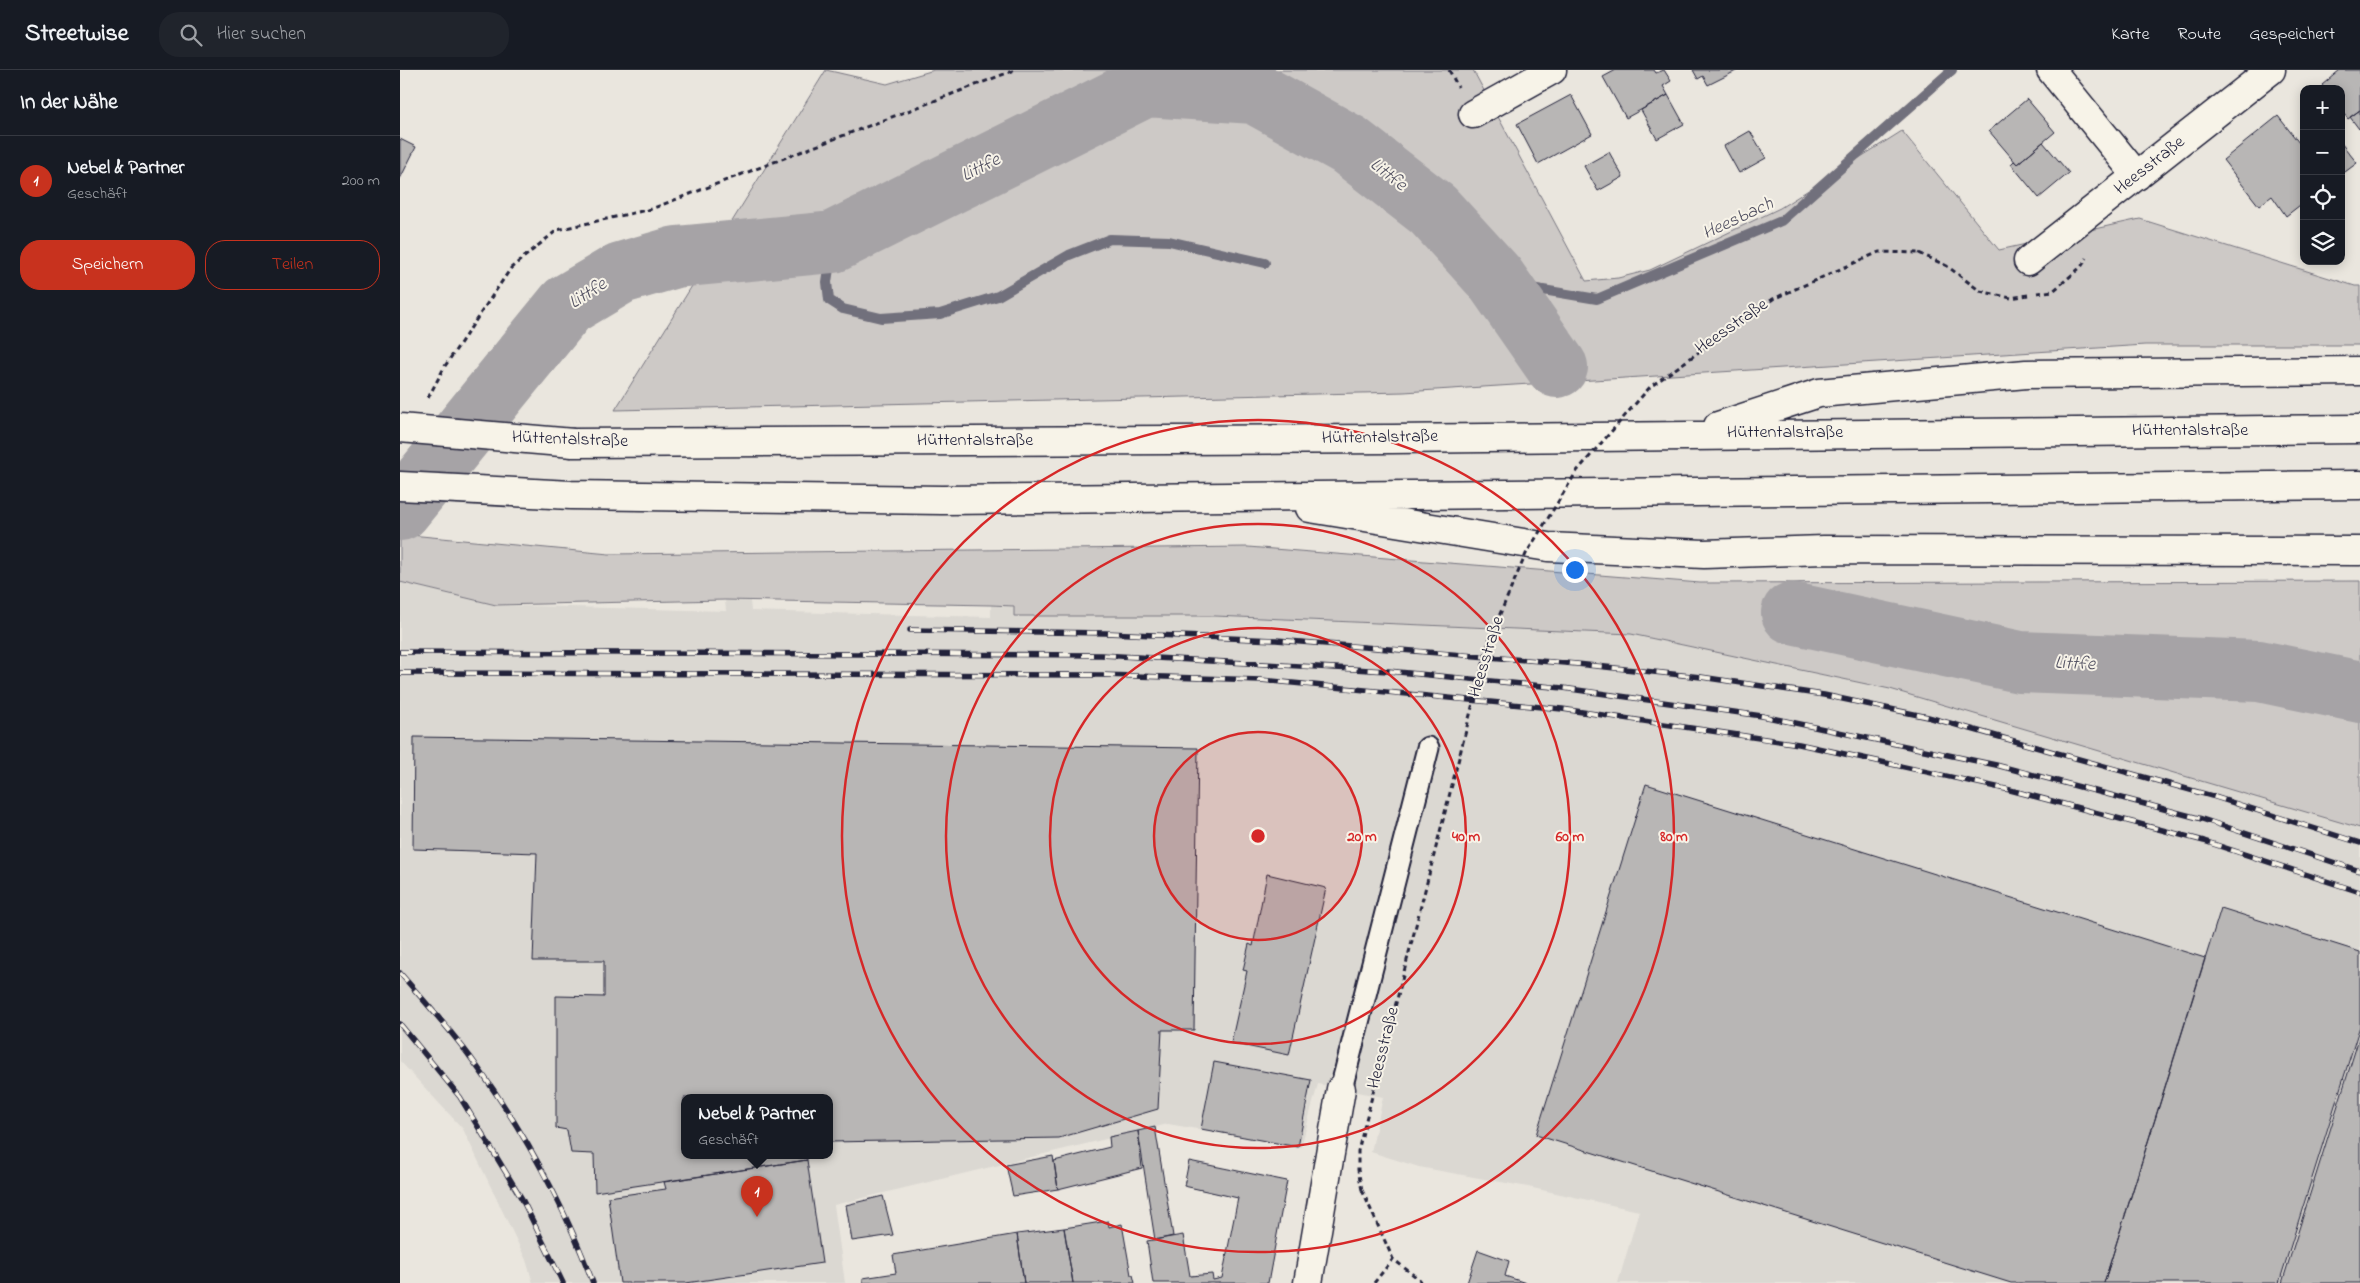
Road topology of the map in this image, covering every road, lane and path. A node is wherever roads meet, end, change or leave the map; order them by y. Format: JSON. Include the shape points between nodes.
{"nodes":[{"id":1,"x":1014,"y":70,"type":"edge"},
{"id":2,"x":1552,"y":70,"type":"edge"},
{"id":3,"x":2050,"y":70,"type":"edge"},
{"id":4,"x":2271,"y":70,"type":"edge"},
{"id":5,"x":1472,"y":114,"type":"dead end"},
{"id":6,"x":2137,"y":176,"type":"junction"},
{"id":7,"x":1919,"y":253,"type":"dead end"},
{"id":8,"x":2028,"y":261,"type":"dead end"},
{"id":9,"x":2360,"y":371,"type":"edge"},
{"id":10,"x":427,"y":400,"type":"dead end"},
{"id":11,"x":400,"y":428,"type":"edge"},
{"id":12,"x":2360,"y":429,"type":"edge"},
{"id":13,"x":1693,"y":434,"type":"junction"},
{"id":14,"x":2360,"y":485,"type":"edge"},
{"id":15,"x":400,"y":486,"type":"edge"},
{"id":16,"x":1240,"y":497,"type":"junction"},
{"id":17,"x":2360,"y":551,"type":"edge"},
{"id":18,"x":1428,"y":748,"type":"dead end"},
{"id":19,"x":1341,"y":1089,"type":"joint"},
{"id":20,"x":1393,"y":1259,"type":"junction"},
{"id":21,"x":1308,"y":1283,"type":"edge"},
{"id":22,"x":1374,"y":1283,"type":"edge"},
{"id":23,"x":1420,"y":1283,"type":"edge"}],
"edges":[{"from":1,"to":10,"type":"path","via":[[651,208],[557,230],[511,268],[445,366]]},
{"from":2,"to":5,"type":"main road"},
{"from":3,"to":6,"type":"main road"},
{"from":4,"to":6,"type":"main road","name":"Heesstraße"},
{"from":6,"to":8,"type":"main road","name":"Heesstraße"},
{"from":7,"to":20,"type":"path","name":"Heesstraße","bridge":true,"via":[[1879,252],[1773,299],[1650,387],[1578,471],[1526,554],[1490,637],[1358,1151],[1362,1190]]},
{"from":9,"to":13,"type":"main road","via":[[2026,374],[1839,391],[1819,393]]},
{"from":11,"to":13,"type":"main road","name":"Hüttentalstraße","bridge":true,"via":[[573,443],[1382,439]]},
{"from":12,"to":13,"type":"main road","name":"Hüttentalstraße"},
{"from":14,"to":16,"type":"main road"},
{"from":15,"to":16,"type":"main road","via":[[571,495],[942,500]]},
{"from":16,"to":17,"type":"main road","via":[[1548,547],[1704,554],[1824,550]]},
{"from":18,"to":19,"type":"lane"},
{"from":19,"to":21,"type":"main road","name":"Heesstraße"},
{"from":20,"to":22,"type":"path"},
{"from":20,"to":23,"type":"path","name":"Heesstraße"}]}
